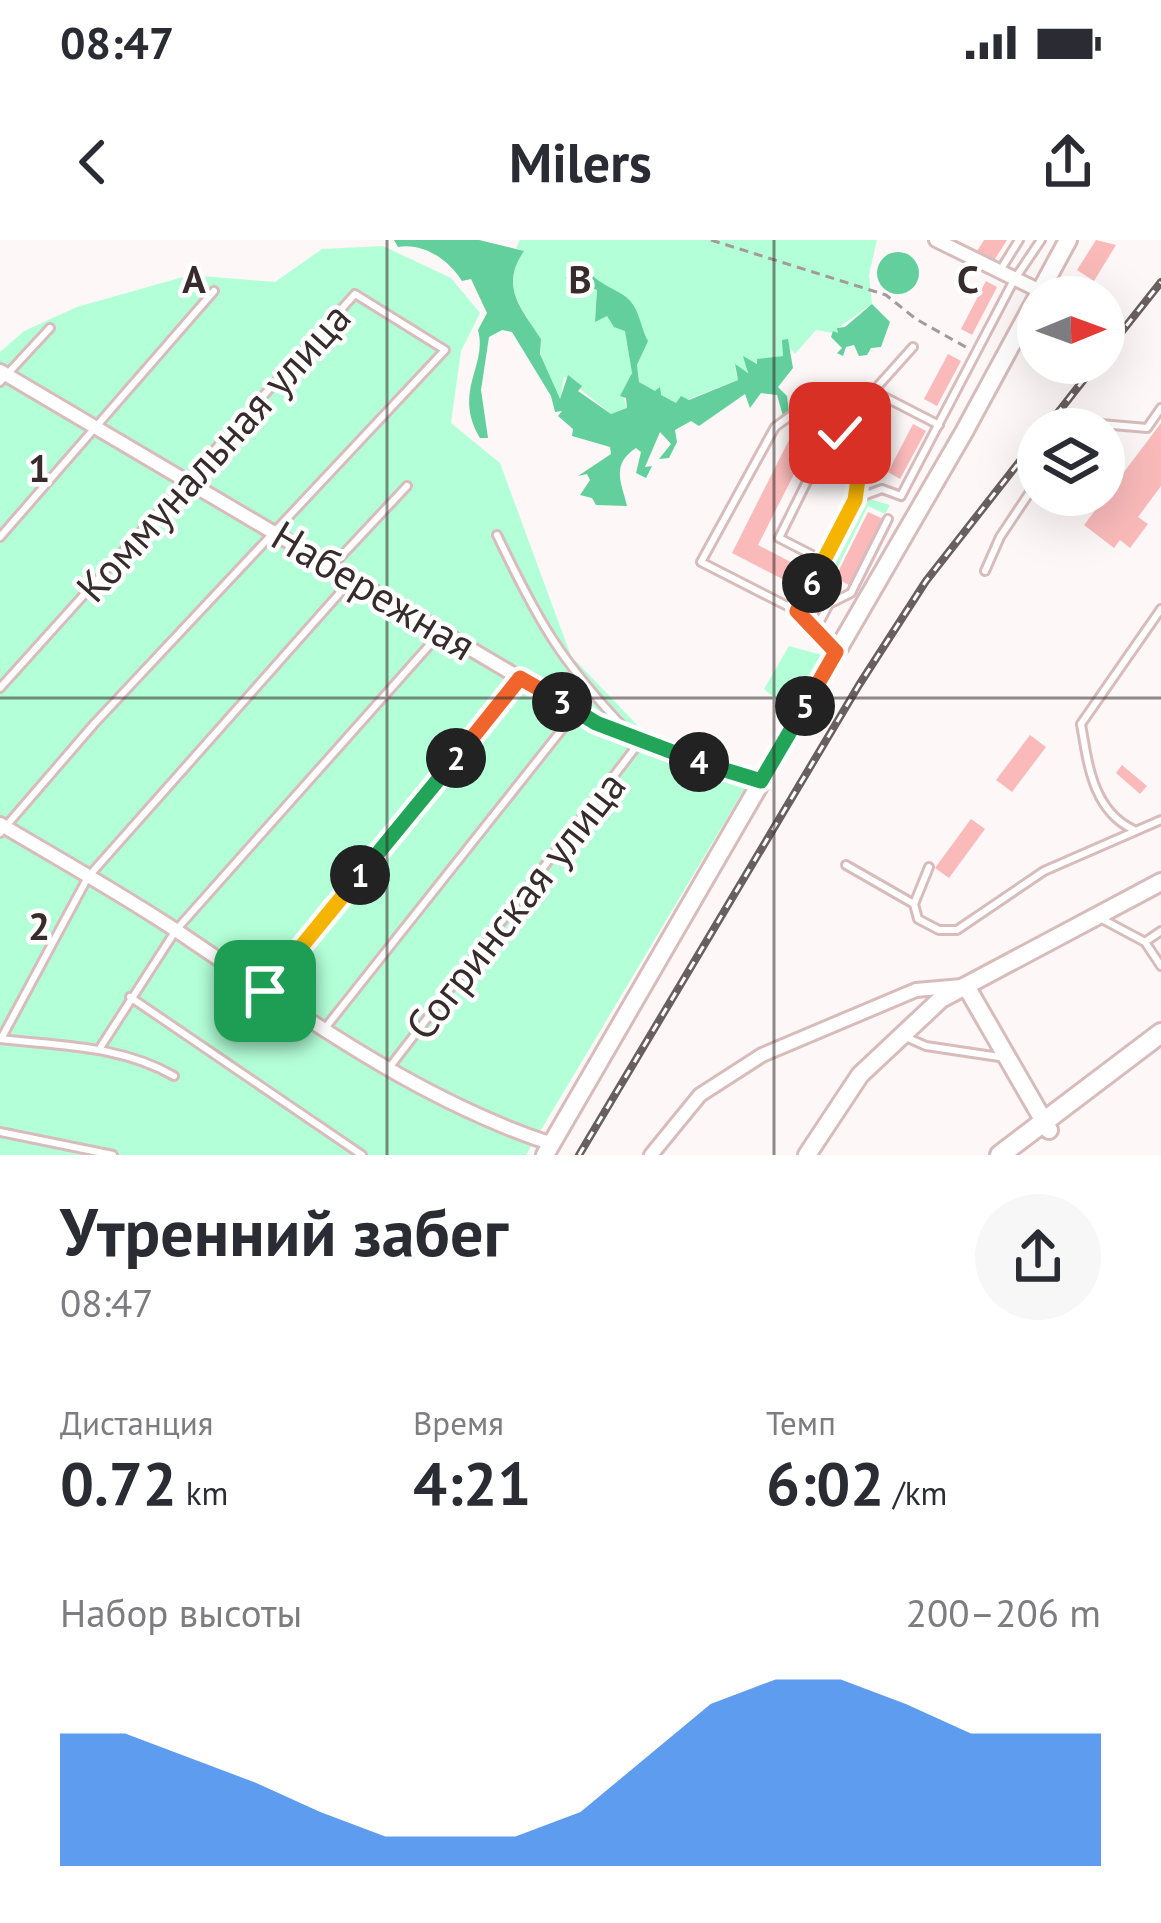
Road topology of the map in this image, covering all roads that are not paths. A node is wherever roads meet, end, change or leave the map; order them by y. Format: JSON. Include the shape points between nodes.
{"nodes":[{"id":1,"x":936,"y":240,"type":"edge"},
{"id":2,"x":1019,"y":240,"type":"edge"},
{"id":3,"x":1041,"y":240,"type":"edge"},
{"id":4,"x":1068,"y":240,"type":"edge"},
{"id":5,"x":999,"y":272,"type":"junction"},
{"id":6,"x":1048,"y":276,"type":"edge"},
{"id":7,"x":1014,"y":280,"type":"junction"},
{"id":8,"x":1017,"y":281,"type":"edge"},
{"id":9,"x":214,"y":291,"type":"dead end"},
{"id":10,"x":50,"y":328,"type":"dead end"},
{"id":11,"x":1017,"y":332,"type":"edge"},
{"id":12,"x":913,"y":347,"type":"dead end"},
{"id":13,"x":2,"y":376,"type":"edge"},
{"id":14,"x":873,"y":391,"type":"junction"},
{"id":15,"x":1161,"y":408,"type":"edge"},
{"id":16,"x":939,"y":425,"type":"junction"},
{"id":17,"x":1125,"y":426,"type":"edge"},
{"id":18,"x":96,"y":427,"type":"junction"},
{"id":19,"x":825,"y":445,"type":"junction"},
{"id":20,"x":188,"y":481,"type":"junction"},
{"id":21,"x":407,"y":486,"type":"dead end"},
{"id":22,"x":855,"y":500,"type":"junction"},
{"id":23,"x":1017,"y":512,"type":"edge"},
{"id":24,"x":888,"y":519,"type":"dead end"},
{"id":25,"x":273,"y":530,"type":"junction"},
{"id":26,"x":497,"y":535,"type":"dead end"},
{"id":27,"x":0,"y":537,"type":"edge"},
{"id":28,"x":824,"y":561,"type":"junction"},
{"id":29,"x":333,"y":565,"type":"junction"},
{"id":30,"x":986,"y":571,"type":"dead end"},
{"id":31,"x":353,"y":578,"type":"junction"},
{"id":32,"x":1161,"y":609,"type":"edge"},
{"id":33,"x":797,"y":611,"type":"junction"},
{"id":34,"x":815,"y":630,"type":"junction"},
{"id":35,"x":442,"y":631,"type":"junction"},
{"id":36,"x":836,"y":652,"type":"junction"},
{"id":37,"x":520,"y":678,"type":"junction"},
{"id":38,"x":0,"y":688,"type":"edge"},
{"id":39,"x":576,"y":711,"type":"junction"},
{"id":40,"x":637,"y":740,"type":"junction"},
{"id":41,"x":761,"y":781,"type":"junction"},
{"id":42,"x":1161,"y":820,"type":"edge"},
{"id":43,"x":1,"y":828,"type":"edge"},
{"id":44,"x":1134,"y":830,"type":"junction"},
{"id":45,"x":846,"y":865,"type":"dead end"},
{"id":46,"x":929,"y":867,"type":"dead end"},
{"id":47,"x":88,"y":877,"type":"junction"},
{"id":48,"x":1161,"y":882,"type":"edge"},
{"id":49,"x":914,"y":904,"type":"junction"},
{"id":50,"x":1096,"y":916,"type":"junction"},
{"id":51,"x":176,"y":930,"type":"junction"},
{"id":52,"x":1161,"y":931,"type":"edge"},
{"id":53,"x":1145,"y":942,"type":"junction"},
{"id":54,"x":1161,"y":966,"type":"edge"},
{"id":55,"x":966,"y":986,"type":"junction"},
{"id":56,"x":265,"y":991,"type":"junction"},
{"id":57,"x":130,"y":997,"type":"junction"},
{"id":58,"x":323,"y":1030,"type":"junction"},
{"id":59,"x":1161,"y":1033,"type":"edge"},
{"id":60,"x":899,"y":1034,"type":"junction"},
{"id":61,"x":0,"y":1039,"type":"edge"},
{"id":62,"x":1161,"y":1044,"type":"edge"},
{"id":63,"x":100,"y":1048,"type":"junction"},
{"id":64,"x":1006,"y":1058,"type":"junction"},
{"id":65,"x":388,"y":1068,"type":"junction"},
{"id":66,"x":174,"y":1076,"type":"dead end"},
{"id":67,"x":1046,"y":1127,"type":"junction"},
{"id":68,"x":0,"y":1132,"type":"edge"},
{"id":69,"x":549,"y":1149,"type":"edge"},
{"id":70,"x":113,"y":1155,"type":"edge"},
{"id":71,"x":362,"y":1155,"type":"edge"},
{"id":72,"x":651,"y":1155,"type":"edge"},
{"id":73,"x":807,"y":1155,"type":"edge"},
{"id":74,"x":1000,"y":1155,"type":"edge"},
{"id":75,"x":1017,"y":1155,"type":"edge"}],
"edges":[{"from":1,"to":5,"type":"street"},
{"from":2,"to":5,"type":"lane"},
{"from":3,"to":7,"type":"lane"},
{"from":4,"to":6,"type":"street"},
{"from":5,"to":7,"type":"street"},
{"from":7,"to":8,"type":"street"},
{"from":7,"to":16,"type":"lane"},
{"from":9,"to":18,"type":"lane"},
{"from":10,"to":13,"type":"lane"},
{"from":11,"to":36,"type":"street"},
{"from":12,"to":14,"type":"lane"},
{"from":13,"to":18,"type":"street","name":"Набережная"},
{"from":14,"to":16,"type":"lane"},
{"from":14,"to":19,"type":"lane"},
{"from":15,"to":17,"type":"lane","via":[[1147,428]]},
{"from":16,"to":22,"type":"lane","via":[[901,496],[882,489]]},
{"from":18,"to":20,"type":"street","name":"Набережная"},
{"from":18,"to":27,"type":"lane"},
{"from":19,"to":22,"type":"lane","via":[[858,479]]},
{"from":19,"to":28,"type":"lane","via":[[779,538]]},
{"from":19,"to":33,"type":"lane","via":[[820,430],[793,414],[775,427],[701,562]]},
{"from":20,"to":25,"type":"street","name":"Набережная"},
{"from":20,"to":25,"type":"lane","name":"Коммунальная улица","via":[[355,294],[446,350]]},
{"from":20,"to":38,"type":"lane","name":"Коммунальная улица"},
{"from":21,"to":29,"type":"lane"},
{"from":22,"to":28,"type":"lane"},
{"from":23,"to":30,"type":"lane"},
{"from":24,"to":34,"type":"lane","via":[[851,593],[829,604]]},
{"from":25,"to":29,"type":"street","name":"Набережная"},
{"from":25,"to":43,"type":"lane"},
{"from":26,"to":40,"type":"lane","via":[[571,673]]},
{"from":28,"to":33,"type":"lane"},
{"from":29,"to":31,"type":"street","name":"Набережная"},
{"from":31,"to":35,"type":"street","name":"Набережная"},
{"from":31,"to":47,"type":"lane"},
{"from":32,"to":44,"type":"lane","via":[[1081,724],[1102,802]]},
{"from":33,"to":34,"type":"lane"},
{"from":34,"to":36,"type":"lane"},
{"from":35,"to":37,"type":"street","name":"Набережная"},
{"from":35,"to":51,"type":"lane"},
{"from":36,"to":41,"type":"street"},
{"from":37,"to":39,"type":"street","name":"Набережная"},
{"from":37,"to":56,"type":"lane"},
{"from":39,"to":40,"type":"street","name":"Набережная"},
{"from":39,"to":58,"type":"lane"},
{"from":40,"to":41,"type":"street","name":"Набережная"},
{"from":40,"to":65,"type":"lane","name":"Согринская улица"},
{"from":41,"to":69,"type":"street"},
{"from":42,"to":44,"type":"lane"},
{"from":43,"to":47,"type":"street"},
{"from":44,"to":49,"type":"lane","via":[[1043,871],[957,930],[918,920]]},
{"from":45,"to":49,"type":"lane"},
{"from":46,"to":49,"type":"lane"},
{"from":47,"to":51,"type":"street"},
{"from":47,"to":61,"type":"lane"},
{"from":48,"to":50,"type":"street"},
{"from":50,"to":53,"type":"lane"},
{"from":50,"to":55,"type":"street"},
{"from":51,"to":56,"type":"street"},
{"from":51,"to":57,"type":"lane"},
{"from":52,"to":53,"type":"lane"},
{"from":53,"to":54,"type":"lane"},
{"from":55,"to":60,"type":"street"},
{"from":55,"to":64,"type":"street"},
{"from":55,"to":72,"type":"street","via":[[916,990],[763,1054],[700,1095]]},
{"from":56,"to":58,"type":"street"},
{"from":57,"to":63,"type":"lane"},
{"from":57,"to":71,"type":"lane"},
{"from":58,"to":65,"type":"street"},
{"from":59,"to":67,"type":"main road"},
{"from":60,"to":64,"type":"lane"},
{"from":60,"to":73,"type":"street","via":[[860,1075]]},
{"from":61,"to":63,"type":"lane"},
{"from":62,"to":67,"type":"main road"},
{"from":63,"to":66,"type":"lane"},
{"from":64,"to":67,"type":"street"},
{"from":65,"to":69,"type":"street"},
{"from":67,"to":74,"type":"main road"},
{"from":67,"to":75,"type":"main road"},
{"from":68,"to":70,"type":"lane"}]}
